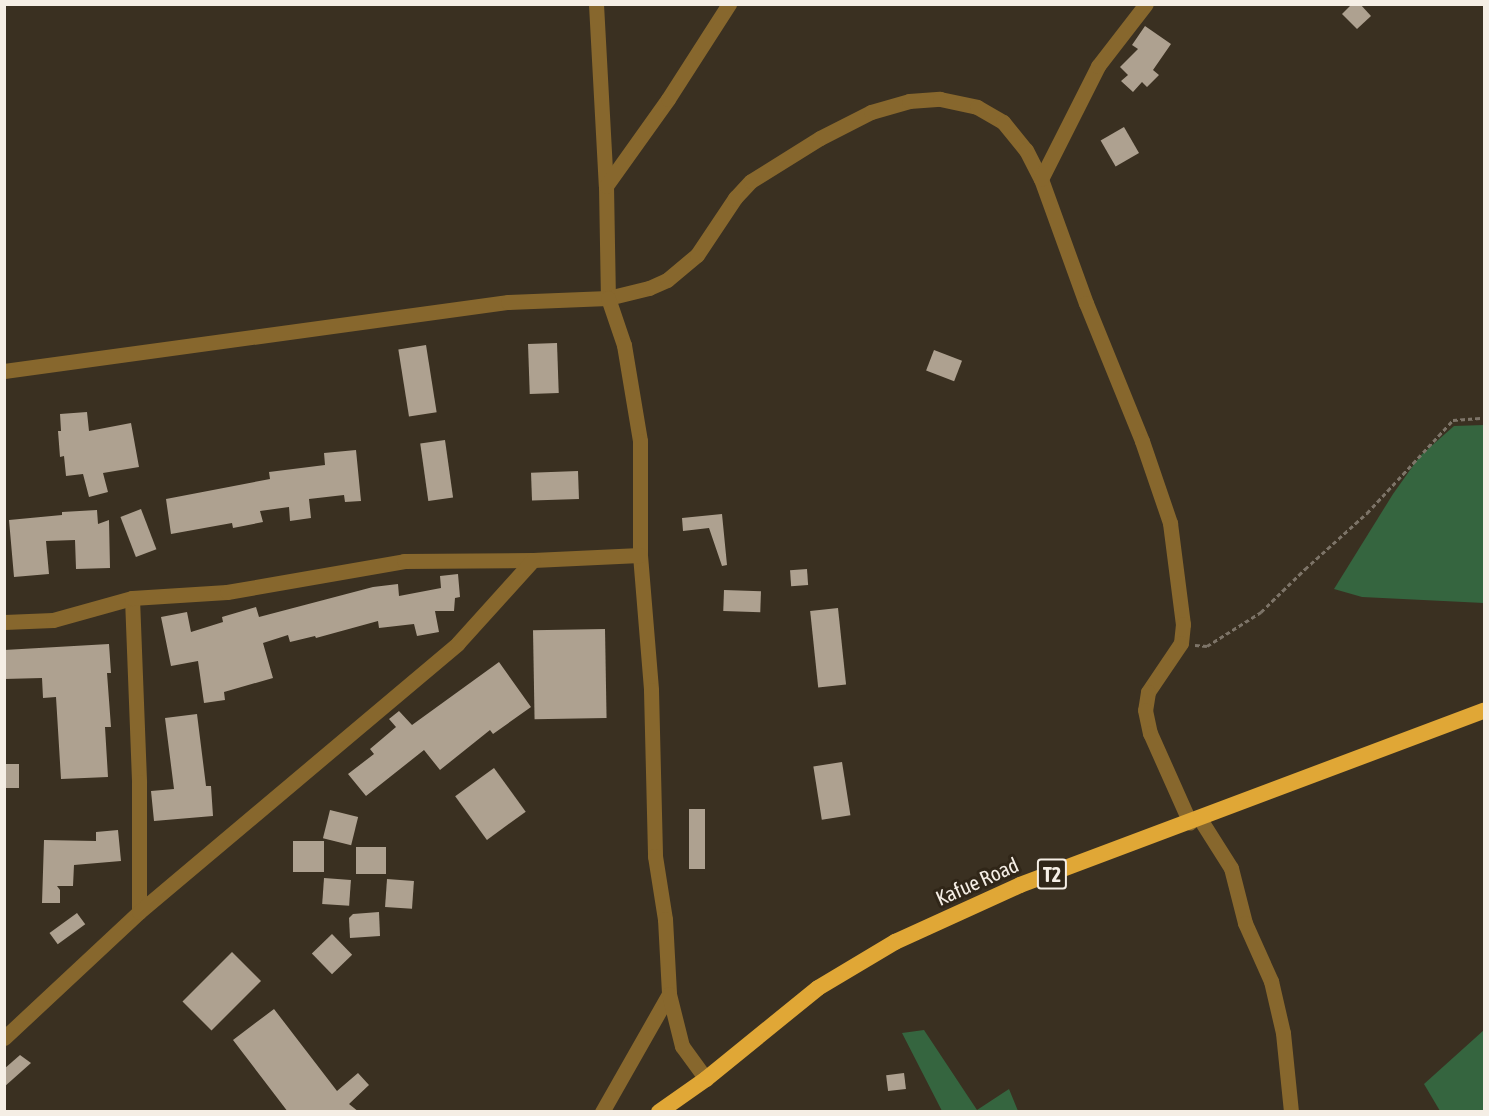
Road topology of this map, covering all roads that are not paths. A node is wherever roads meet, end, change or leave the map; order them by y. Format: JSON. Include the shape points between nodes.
{"nodes":[{"id":1,"x":596,"y":4,"type":"edge"},
{"id":2,"x":729,"y":4,"type":"edge"},
{"id":3,"x":1146,"y":4,"type":"edge"},
{"id":4,"x":1041,"y":180,"type":"junction"},
{"id":5,"x":606,"y":186,"type":"junction"},
{"id":6,"x":608,"y":298,"type":"junction"},
{"id":7,"x":4,"y":371,"type":"edge"},
{"id":8,"x":640,"y":555,"type":"junction"},
{"id":9,"x":533,"y":560,"type":"junction"},
{"id":10,"x":132,"y":598,"type":"junction"},
{"id":11,"x":4,"y":622,"type":"edge"},
{"id":12,"x":1485,"y":711,"type":"edge"},
{"id":13,"x":1195,"y":821,"type":"junction"},
{"id":14,"x":139,"y":912,"type":"junction"},
{"id":15,"x":669,"y":994,"type":"junction"},
{"id":16,"x":4,"y":1038,"type":"edge"},
{"id":17,"x":706,"y":1079,"type":"junction"},
{"id":18,"x":602,"y":1112,"type":"edge"},
{"id":19,"x":659,"y":1112,"type":"edge"},
{"id":20,"x":1291,"y":1112,"type":"edge"}],
"edges":[{"from":1,"to":5,"type":"street"},
{"from":2,"to":5,"type":"street"},
{"from":3,"to":4,"type":"street","via":[[1098,66]]},
{"from":4,"to":6,"type":"street","via":[[1026,150],[1003,122],[977,107],[950,101],[909,101],[870,112],[774,164],[735,198],[697,255],[683,269],[649,288]]},
{"from":4,"to":13,"type":"street","via":[[1170,523],[1183,624],[1181,643],[1148,692],[1145,710],[1150,733]]},
{"from":5,"to":6,"type":"street"},
{"from":6,"to":7,"type":"street","via":[[498,303]]},
{"from":6,"to":8,"type":"street","via":[[624,345],[640,441]]},
{"from":8,"to":9,"type":"street"},
{"from":8,"to":15,"type":"street","via":[[651,690],[655,856]]},
{"from":9,"to":10,"type":"street","via":[[404,561],[227,592]]},
{"from":9,"to":14,"type":"street","via":[[458,643]]},
{"from":10,"to":11,"type":"street","via":[[53,620]]},
{"from":10,"to":14,"type":"street"},
{"from":12,"to":13,"type":"highway","name":"Kafue Road","number":"T2"},
{"from":13,"to":17,"type":"highway","name":"Kafue Road","number":"T2","via":[[1020,885],[895,942],[818,988]]},
{"from":13,"to":20,"type":"street","via":[[1231,868],[1245,923],[1270,981],[1283,1033]]},
{"from":14,"to":16,"type":"street"},
{"from":15,"to":17,"type":"street","via":[[682,1046]]},
{"from":15,"to":18,"type":"street"},
{"from":17,"to":19,"type":"highway","name":"Kafue Road","number":"T2"}]}
